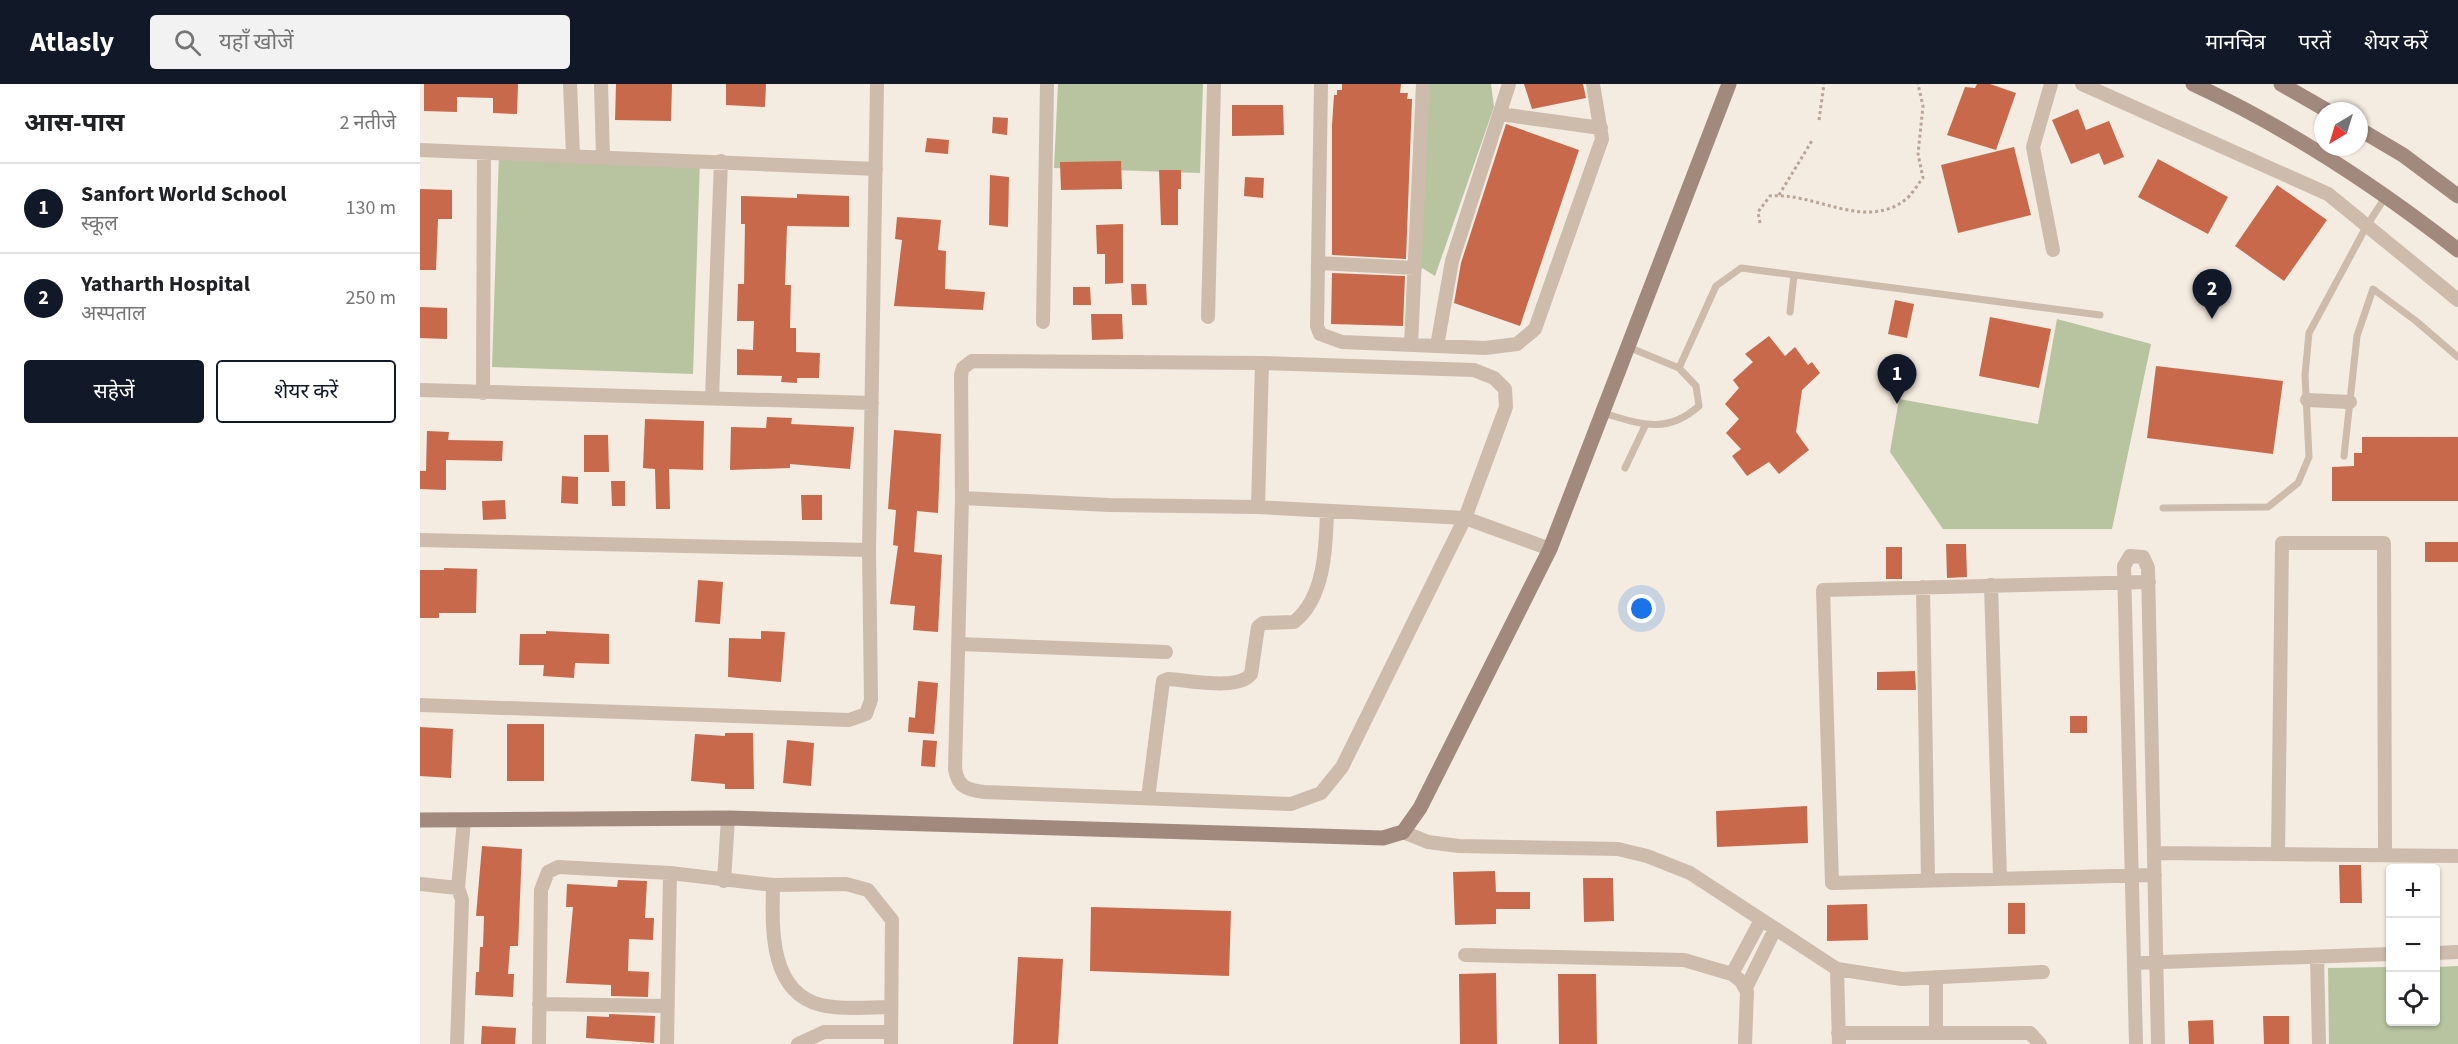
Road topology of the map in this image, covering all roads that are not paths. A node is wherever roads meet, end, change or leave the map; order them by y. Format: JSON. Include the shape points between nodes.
{"nodes":[{"id":1,"x":570,"y":84,"type":"edge"},
{"id":2,"x":601,"y":84,"type":"edge"},
{"id":3,"x":877,"y":84,"type":"edge"},
{"id":4,"x":1047,"y":84,"type":"edge"},
{"id":5,"x":1214,"y":84,"type":"edge"},
{"id":6,"x":1321,"y":84,"type":"edge"},
{"id":7,"x":1423,"y":84,"type":"edge"},
{"id":8,"x":1509,"y":84,"type":"edge"},
{"id":9,"x":1593,"y":84,"type":"edge"},
{"id":10,"x":1729,"y":84,"type":"edge"},
{"id":11,"x":2051,"y":84,"type":"edge"},
{"id":12,"x":2082,"y":84,"type":"edge"},
{"id":13,"x":2193,"y":84,"type":"edge"},
{"id":14,"x":2281,"y":84,"type":"edge"},
{"id":15,"x":2314,"y":103,"type":"edge"},
{"id":16,"x":1500,"y":114,"type":"junction"},
{"id":17,"x":1601,"y":128,"type":"junction"},
{"id":18,"x":2368,"y":134,"type":"edge"},
{"id":19,"x":420,"y":150,"type":"edge"},
{"id":20,"x":484,"y":153,"type":"junction"},
{"id":21,"x":573,"y":155,"type":"junction"},
{"id":22,"x":603,"y":157,"type":"junction"},
{"id":23,"x":721,"y":161,"type":"junction"},
{"id":24,"x":876,"y":169,"type":"junction"},
{"id":25,"x":2387,"y":195,"type":"junction"},
{"id":26,"x":2458,"y":196,"type":"edge"},
{"id":27,"x":2366,"y":227,"type":"junction"},
{"id":28,"x":2054,"y":250,"type":"dead end"},
{"id":29,"x":2458,"y":250,"type":"edge"},
{"id":30,"x":1319,"y":263,"type":"junction"},
{"id":31,"x":1414,"y":268,"type":"junction"},
{"id":32,"x":1794,"y":275,"type":"junction"},
{"id":33,"x":2458,"y":300,"type":"edge"},
{"id":34,"x":1790,"y":312,"type":"dead end"},
{"id":35,"x":2100,"y":315,"type":"dead end"},
{"id":36,"x":1208,"y":317,"type":"dead end"},
{"id":37,"x":1043,"y":322,"type":"dead end"},
{"id":38,"x":1411,"y":345,"type":"junction"},
{"id":39,"x":1437,"y":346,"type":"junction"},
{"id":40,"x":1628,"y":347,"type":"junction"},
{"id":41,"x":2458,"y":357,"type":"edge"},
{"id":42,"x":1262,"y":363,"type":"junction"},
{"id":43,"x":1679,"y":368,"type":"junction"},
{"id":44,"x":420,"y":390,"type":"edge"},
{"id":45,"x":483,"y":393,"type":"junction"},
{"id":46,"x":712,"y":398,"type":"junction"},
{"id":47,"x":2307,"y":400,"type":"junction"},
{"id":48,"x":2350,"y":402,"type":"junction"},
{"id":49,"x":872,"y":403,"type":"junction"},
{"id":50,"x":1603,"y":413,"type":"junction"},
{"id":51,"x":1645,"y":426,"type":"junction"},
{"id":52,"x":2344,"y":456,"type":"dead end"},
{"id":53,"x":1624,"y":468,"type":"dead end"},
{"id":54,"x":962,"y":498,"type":"junction"},
{"id":55,"x":1258,"y":507,"type":"junction"},
{"id":56,"x":2163,"y":508,"type":"dead end"},
{"id":57,"x":1327,"y":511,"type":"junction"},
{"id":58,"x":1465,"y":518,"type":"junction"},
{"id":59,"x":420,"y":540,"type":"edge"},
{"id":60,"x":1550,"y":549,"type":"junction"},
{"id":61,"x":869,"y":550,"type":"junction"},
{"id":62,"x":2126,"y":582,"type":"junction"},
{"id":63,"x":2149,"y":582,"type":"junction"},
{"id":64,"x":1991,"y":585,"type":"junction"},
{"id":65,"x":1923,"y":587,"type":"junction"},
{"id":66,"x":959,"y":644,"type":"junction"},
{"id":67,"x":1166,"y":652,"type":"dead end"},
{"id":68,"x":420,"y":705,"type":"edge"},
{"id":69,"x":1148,"y":798,"type":"junction"},
{"id":70,"x":728,"y":818,"type":"junction"},
{"id":71,"x":420,"y":820,"type":"edge"},
{"id":72,"x":464,"y":820,"type":"junction"},
{"id":73,"x":1403,"y":832,"type":"junction"},
{"id":74,"x":2154,"y":853,"type":"junction"},
{"id":75,"x":2278,"y":854,"type":"junction"},
{"id":76,"x":2385,"y":855,"type":"junction"},
{"id":77,"x":2458,"y":856,"type":"edge"},
{"id":78,"x":670,"y":873,"type":"junction"},
{"id":79,"x":2132,"y":874,"type":"junction"},
{"id":80,"x":2155,"y":875,"type":"junction"},
{"id":81,"x":2000,"y":878,"type":"junction"},
{"id":82,"x":1928,"y":880,"type":"junction"},
{"id":83,"x":724,"y":881,"type":"junction"},
{"id":84,"x":420,"y":884,"type":"edge"},
{"id":85,"x":773,"y":885,"type":"junction"},
{"id":86,"x":458,"y":888,"type":"junction"},
{"id":87,"x":1761,"y":920,"type":"junction"},
{"id":88,"x":1775,"y":929,"type":"junction"},
{"id":89,"x":2458,"y":952,"type":"edge"},
{"id":90,"x":2440,"y":953,"type":"edge"},
{"id":91,"x":2386,"y":954,"type":"edge"},
{"id":92,"x":1465,"y":955,"type":"dead end"},
{"id":93,"x":2317,"y":957,"type":"junction"},
{"id":94,"x":2157,"y":962,"type":"junction"},
{"id":95,"x":2134,"y":963,"type":"junction"},
{"id":96,"x":1837,"y":969,"type":"junction"},
{"id":97,"x":2043,"y":972,"type":"dead end"},
{"id":98,"x":1732,"y":974,"type":"junction"},
{"id":99,"x":1936,"y":977,"type":"junction"},
{"id":100,"x":1746,"y":988,"type":"junction"},
{"id":101,"x":539,"y":1004,"type":"junction"},
{"id":102,"x":668,"y":1006,"type":"junction"},
{"id":103,"x":891,"y":1007,"type":"junction"},
{"id":104,"x":1936,"y":1033,"type":"junction"},
{"id":105,"x":891,"y":1038,"type":"edge"},
{"id":106,"x":1838,"y":1039,"type":"edge"},
{"id":107,"x":457,"y":1044,"type":"edge"},
{"id":108,"x":539,"y":1044,"type":"edge"},
{"id":109,"x":668,"y":1044,"type":"edge"},
{"id":110,"x":798,"y":1044,"type":"edge"},
{"id":111,"x":1745,"y":1044,"type":"edge"},
{"id":112,"x":2040,"y":1044,"type":"edge"},
{"id":113,"x":2136,"y":1044,"type":"edge"},
{"id":114,"x":2158,"y":1044,"type":"edge"},
{"id":115,"x":2319,"y":1044,"type":"edge"}],
"edges":[{"from":1,"to":21,"type":"street"},
{"from":2,"to":22,"type":"street"},
{"from":3,"to":24,"type":"street"},
{"from":4,"to":37,"type":"street"},
{"from":5,"to":36,"type":"street"},
{"from":6,"to":30,"type":"street"},
{"from":7,"to":31,"type":"street"},
{"from":8,"to":16,"type":"street"},
{"from":9,"to":17,"type":"street"},
{"from":10,"to":40,"type":"street"},
{"from":11,"to":28,"type":"street","via":[[2033,147]]},
{"from":12,"to":27,"type":"street","via":[[2328,194]]},
{"from":13,"to":25,"type":"street","via":[[2243,107]]},
{"from":14,"to":15,"type":"street"},
{"from":16,"to":17,"type":"street"},
{"from":16,"to":39,"type":"street","via":[[1452,261]]},
{"from":17,"to":39,"type":"street","via":[[1602,139],[1535,329],[1517,344],[1485,348]]},
{"from":18,"to":26,"type":"street"},
{"from":19,"to":20,"type":"street"},
{"from":20,"to":21,"type":"street"},
{"from":20,"to":45,"type":"street"},
{"from":21,"to":22,"type":"street"},
{"from":22,"to":23,"type":"street"},
{"from":23,"to":24,"type":"street"},
{"from":23,"to":46,"type":"street"},
{"from":24,"to":49,"type":"street"},
{"from":25,"to":27,"type":"lane"},
{"from":25,"to":29,"type":"street"},
{"from":27,"to":33,"type":"street"},
{"from":27,"to":47,"type":"lane","via":[[2309,333]]},
{"from":30,"to":31,"type":"street"},
{"from":30,"to":38,"type":"street","via":[[1320,334],[1342,342]]},
{"from":31,"to":38,"type":"street"},
{"from":32,"to":34,"type":"lane"},
{"from":32,"to":35,"type":"lane"},
{"from":32,"to":43,"type":"lane","via":[[1741,268],[1716,286]]},
{"from":38,"to":39,"type":"street"},
{"from":40,"to":43,"type":"lane"},
{"from":40,"to":50,"type":"street"},
{"from":41,"to":48,"type":"lane","via":[[2373,290],[2357,336]]},
{"from":42,"to":54,"type":"street","via":[[972,361],[963,368],[962,375]]},
{"from":42,"to":55,"type":"street"},
{"from":42,"to":58,"type":"street","via":[[1474,370],[1494,378],[1505,389],[1506,407]]},
{"from":43,"to":51,"type":"lane","via":[[1696,386],[1699,406],[1682,421]]},
{"from":44,"to":45,"type":"street"},
{"from":45,"to":46,"type":"street"},
{"from":46,"to":49,"type":"street"},
{"from":47,"to":48,"type":"street"},
{"from":47,"to":56,"type":"lane","via":[[2309,457],[2298,483],[2268,507]]},
{"from":48,"to":52,"type":"lane"},
{"from":49,"to":61,"type":"street"},
{"from":50,"to":51,"type":"lane"},
{"from":50,"to":60,"type":"street"},
{"from":51,"to":53,"type":"lane"},
{"from":54,"to":55,"type":"street","via":[[1109,506]]},
{"from":54,"to":66,"type":"street"},
{"from":55,"to":57,"type":"street"},
{"from":57,"to":58,"type":"street"},
{"from":57,"to":69,"type":"street","via":[[1322,564],[1310,606],[1294,622],[1263,623],[1258,627],[1248,678],[1235,684],[1163,681]]},
{"from":58,"to":60,"type":"street"},
{"from":58,"to":69,"type":"street","via":[[1342,768],[1321,793],[1291,804]]},
{"from":59,"to":61,"type":"street"},
{"from":60,"to":73,"type":"street","via":[[1420,808]]},
{"from":61,"to":68,"type":"street","via":[[871,700],[866,714],[849,720]]},
{"from":62,"to":63,"type":"street"},
{"from":62,"to":63,"type":"street","via":[[2124,566],[2130,556],[2147,560]]},
{"from":62,"to":64,"type":"street"},
{"from":62,"to":79,"type":"street"},
{"from":63,"to":74,"type":"street"},
{"from":64,"to":65,"type":"street"},
{"from":64,"to":81,"type":"street"},
{"from":65,"to":82,"type":"street"},
{"from":65,"to":82,"type":"street","via":[[1823,590],[1832,883]]},
{"from":66,"to":67,"type":"street"},
{"from":66,"to":69,"type":"street","via":[[955,769],[962,785],[984,792]]},
{"from":70,"to":72,"type":"street"},
{"from":70,"to":73,"type":"street","via":[[1383,838]]},
{"from":70,"to":83,"type":"street"},
{"from":71,"to":72,"type":"street"},
{"from":72,"to":86,"type":"street"},
{"from":73,"to":87,"type":"street","via":[[1428,842],[1459,846],[1618,849],[1647,856],[1690,873]]},
{"from":74,"to":75,"type":"street"},
{"from":74,"to":80,"type":"street"},
{"from":75,"to":76,"type":"street"},
{"from":75,"to":76,"type":"street","via":[[2282,543],[2384,543]]},
{"from":76,"to":77,"type":"street"},
{"from":78,"to":83,"type":"street"},
{"from":78,"to":101,"type":"street","via":[[558,867],[548,872],[541,890]]},
{"from":78,"to":102,"type":"street"},
{"from":79,"to":80,"type":"street"},
{"from":79,"to":81,"type":"street"},
{"from":79,"to":95,"type":"street"},
{"from":80,"to":94,"type":"street"},
{"from":81,"to":82,"type":"street"},
{"from":83,"to":85,"type":"street"},
{"from":84,"to":86,"type":"street"},
{"from":85,"to":103,"type":"street","via":[[774,941],[778,961],[793,988],[805,999],[822,1005]]},
{"from":85,"to":103,"type":"street","via":[[846,884],[868,890],[892,920]]},
{"from":86,"to":107,"type":"street","via":[[462,900]]},
{"from":87,"to":88,"type":"street"},
{"from":87,"to":98,"type":"street"},
{"from":88,"to":96,"type":"street"},
{"from":88,"to":100,"type":"street"},
{"from":89,"to":90,"type":"street"},
{"from":91,"to":93,"type":"street"},
{"from":92,"to":98,"type":"street","via":[[1684,960]]},
{"from":93,"to":94,"type":"street"},
{"from":93,"to":115,"type":"street"},
{"from":94,"to":95,"type":"street"},
{"from":94,"to":114,"type":"street"},
{"from":95,"to":113,"type":"street"},
{"from":96,"to":99,"type":"street","via":[[1902,979]]},
{"from":96,"to":106,"type":"street"},
{"from":97,"to":99,"type":"street"},
{"from":98,"to":100,"type":"street"},
{"from":99,"to":104,"type":"street"},
{"from":100,"to":111,"type":"street"},
{"from":101,"to":102,"type":"street"},
{"from":101,"to":108,"type":"street"},
{"from":102,"to":109,"type":"street"},
{"from":103,"to":105,"type":"street"},
{"from":104,"to":106,"type":"street"},
{"from":104,"to":112,"type":"street","via":[[2030,1033]]},
{"from":105,"to":110,"type":"street","via":[[824,1032]]}]}
